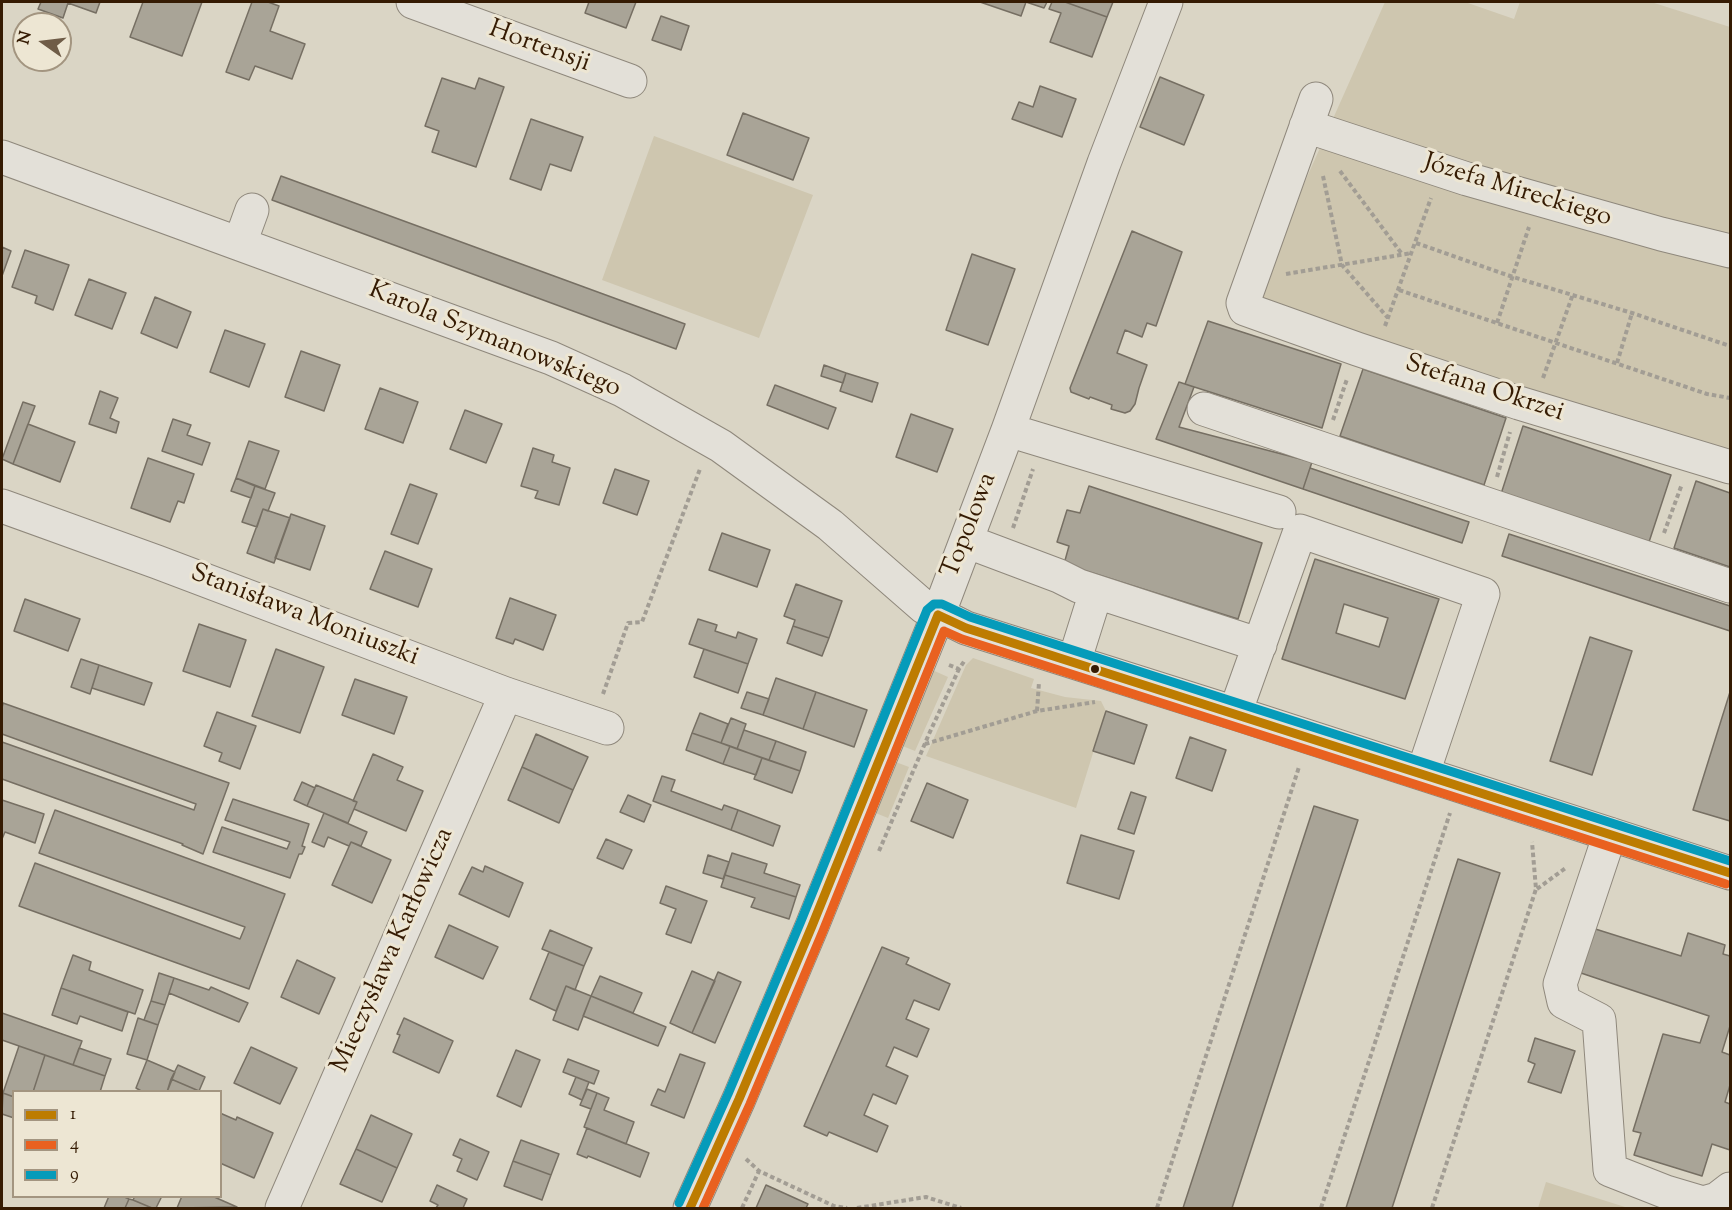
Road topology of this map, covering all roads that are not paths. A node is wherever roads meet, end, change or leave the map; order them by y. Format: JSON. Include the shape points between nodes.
{"nodes":[{"id":1,"x":413,"y":2,"type":"edge"},
{"id":2,"x":1166,"y":2,"type":"edge"},
{"id":3,"x":630,"y":81,"type":"dead end"},
{"id":4,"x":2,"y":157,"type":"edge"},
{"id":5,"x":252,"y":210,"type":"dead end"},
{"id":6,"x":240,"y":243,"type":"junction"},
{"id":7,"x":1731,"y":251,"type":"edge"},
{"id":8,"x":1243,"y":303,"type":"joint"},
{"id":9,"x":1204,"y":409,"type":"dead end"},
{"id":10,"x":1008,"y":430,"type":"junction"},
{"id":11,"x":1731,"y":467,"type":"edge"},
{"id":12,"x":2,"y":506,"type":"edge"},
{"id":13,"x":1279,"y":512,"type":"dead end"},
{"id":14,"x":966,"y":542,"type":"junction"},
{"id":15,"x":1731,"y":586,"type":"edge"},
{"id":16,"x":1096,"y":592,"type":"junction"},
{"id":17,"x":938,"y":615,"type":"junction"},
{"id":18,"x":1260,"y":645,"type":"junction"},
{"id":19,"x":1074,"y":662,"type":"junction"},
{"id":20,"x":506,"y":694,"type":"junction"},
{"id":21,"x":1235,"y":713,"type":"junction"},
{"id":22,"x":600,"y":726,"type":"road end"},
{"id":23,"x":1422,"y":773,"type":"junction"},
{"id":24,"x":1610,"y":834,"type":"junction"},
{"id":25,"x":1731,"y":873,"type":"edge"},
{"id":26,"x":1731,"y":1189,"type":"edge"},
{"id":27,"x":282,"y":1209,"type":"edge"},
{"id":28,"x":690,"y":1209,"type":"edge"}],
"edges":[{"from":1,"to":3,"type":"street","name":"Hortensji"},
{"from":2,"to":10,"type":"street","name":"Topolowa"},
{"from":4,"to":6,"type":"street","name":"Karola Szymanowskiego"},
{"from":5,"to":6,"type":"street"},
{"from":6,"to":17,"type":"street","name":"Karola Szymanowskiego","via":[[551,358],[641,400],[712,440],[787,492]]},
{"from":7,"to":8,"type":"street","name":"Józefa Mireckiego","via":[[1441,170],[1311,112]]},
{"from":8,"to":11,"type":"street","name":"Stefana Okrzei","via":[[1245,309],[1365,352]]},
{"from":9,"to":15,"type":"street"},
{"from":10,"to":13,"type":"street"},
{"from":10,"to":14,"type":"street","name":"Topolowa"},
{"from":12,"to":20,"type":"street","name":"Stanisława Moniuszki"},
{"from":14,"to":16,"type":"street"},
{"from":14,"to":17,"type":"street","name":"Topolowa"},
{"from":16,"to":18,"type":"street"},
{"from":16,"to":19,"type":"street"},
{"from":17,"to":19,"type":"street","name":"Karola Szymanowskiego","via":[[966,628]]},
{"from":17,"to":28,"type":"street","name":"Topolowa","via":[[812,926]]},
{"from":18,"to":21,"type":"street"},
{"from":18,"to":23,"type":"street","via":[[1300,531],[1484,594]]},
{"from":19,"to":21,"type":"street","name":"Karola Szymanowskiego"},
{"from":20,"to":22,"type":"street","name":"Stanisława Moniuszki"},
{"from":20,"to":27,"type":"street","name":"Mieczysława Karłowicza"},
{"from":21,"to":23,"type":"street","name":"Karola Szymanowskiego"},
{"from":23,"to":24,"type":"street","name":"Karola Szymanowskiego"},
{"from":24,"to":25,"type":"street","name":"Karola Szymanowskiego"},
{"from":24,"to":26,"type":"street","via":[[1560,984],[1564,1002],[1599,1020],[1610,1170],[1703,1203]]}]}
